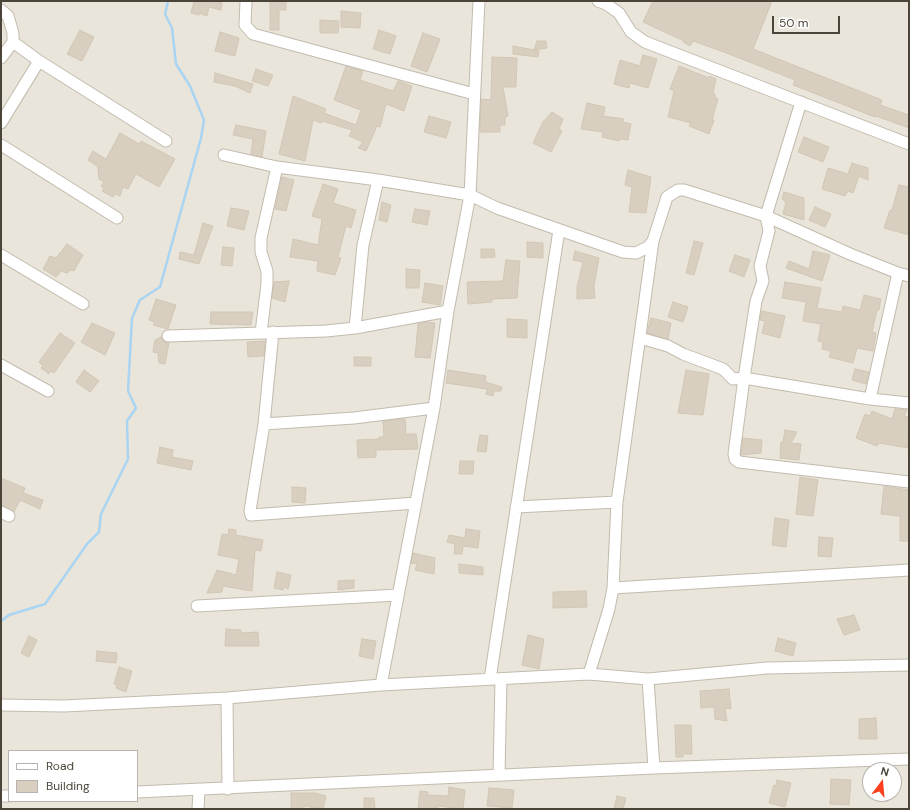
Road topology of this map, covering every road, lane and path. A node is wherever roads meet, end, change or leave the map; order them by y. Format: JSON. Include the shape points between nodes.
{"nodes":[{"id":1,"x":246,"y":1,"type":"edge"},
{"id":2,"x":479,"y":1,"type":"edge"},
{"id":3,"x":598,"y":1,"type":"edge"},
{"id":4,"x":1,"y":10,"type":"edge"},
{"id":5,"x":13,"y":42,"type":"junction"},
{"id":6,"x":1,"y":58,"type":"edge"},
{"id":7,"x":39,"y":61,"type":"junction"},
{"id":8,"x":474,"y":94,"type":"junction"},
{"id":9,"x":801,"y":102,"type":"junction"},
{"id":10,"x":3,"y":116,"type":"edge"},
{"id":11,"x":166,"y":141,"type":"dead end"},
{"id":12,"x":909,"y":144,"type":"edge"},
{"id":13,"x":1,"y":145,"type":"edge"},
{"id":14,"x":224,"y":155,"type":"dead end"},
{"id":15,"x":277,"y":167,"type":"junction"},
{"id":16,"x":378,"y":180,"type":"junction"},
{"id":17,"x":470,"y":195,"type":"junction"},
{"id":18,"x":766,"y":216,"type":"junction"},
{"id":19,"x":117,"y":218,"type":"dead end"},
{"id":20,"x":559,"y":230,"type":"junction"},
{"id":21,"x":654,"y":241,"type":"junction"},
{"id":22,"x":1,"y":255,"type":"edge"},
{"id":23,"x":898,"y":273,"type":"junction"},
{"id":24,"x":909,"y":276,"type":"edge"},
{"id":25,"x":83,"y":304,"type":"dead end"},
{"id":26,"x":448,"y":311,"type":"junction"},
{"id":27,"x":355,"y":328,"type":"junction"},
{"id":28,"x":273,"y":332,"type":"junction"},
{"id":29,"x":261,"y":333,"type":"junction"},
{"id":30,"x":168,"y":336,"type":"dead end"},
{"id":31,"x":640,"y":338,"type":"junction"},
{"id":32,"x":1,"y":365,"type":"edge"},
{"id":33,"x":744,"y":378,"type":"junction"},
{"id":34,"x":48,"y":391,"type":"dead end"},
{"id":35,"x":870,"y":399,"type":"junction"},
{"id":36,"x":909,"y":403,"type":"edge"},
{"id":37,"x":434,"y":408,"type":"junction"},
{"id":38,"x":264,"y":424,"type":"junction"},
{"id":39,"x":909,"y":482,"type":"edge"},
{"id":40,"x":617,"y":502,"type":"junction"},
{"id":41,"x":416,"y":503,"type":"junction"},
{"id":42,"x":516,"y":507,"type":"junction"},
{"id":43,"x":909,"y":570,"type":"edge"},
{"id":44,"x":613,"y":588,"type":"junction"},
{"id":45,"x":398,"y":595,"type":"junction"},
{"id":46,"x":197,"y":606,"type":"dead end"},
{"id":47,"x":909,"y":665,"type":"edge"},
{"id":48,"x":588,"y":674,"type":"junction"},
{"id":49,"x":495,"y":679,"type":"junction"},
{"id":50,"x":648,"y":679,"type":"junction"},
{"id":51,"x":381,"y":685,"type":"junction"},
{"id":52,"x":227,"y":698,"type":"junction"},
{"id":53,"x":1,"y":705,"type":"edge"},
{"id":54,"x":909,"y":759,"type":"edge"},
{"id":55,"x":654,"y":768,"type":"junction"},
{"id":56,"x":499,"y":775,"type":"junction"},
{"id":57,"x":228,"y":789,"type":"junction"},
{"id":58,"x":199,"y":791,"type":"junction"},
{"id":59,"x":138,"y":792,"type":"edge"},
{"id":60,"x":198,"y":809,"type":"edge"}],
"edges":[{"from":1,"to":8,"type":"street","via":[[245,25],[253,34]]},
{"from":2,"to":8,"type":"street"},
{"from":3,"to":9,"type":"street","via":[[619,13],[631,32],[645,42]]},
{"from":4,"to":5,"type":"street","via":[[8,16],[14,33]]},
{"from":5,"to":6,"type":"street"},
{"from":5,"to":7,"type":"street"},
{"from":7,"to":10,"type":"street"},
{"from":7,"to":11,"type":"street"},
{"from":8,"to":17,"type":"street"},
{"from":9,"to":12,"type":"street"},
{"from":9,"to":18,"type":"street"},
{"from":13,"to":19,"type":"street"},
{"from":14,"to":15,"type":"street"},
{"from":15,"to":16,"type":"street"},
{"from":15,"to":29,"type":"street","via":[[261,238],[261,252],[268,284]]},
{"from":16,"to":17,"type":"street"},
{"from":16,"to":27,"type":"street","via":[[363,245]]},
{"from":17,"to":20,"type":"street","via":[[497,208]]},
{"from":17,"to":26,"type":"street"},
{"from":18,"to":21,"type":"street","via":[[678,190],[667,197]]},
{"from":18,"to":23,"type":"street"},
{"from":18,"to":33,"type":"street","via":[[769,231],[760,266],[763,281],[756,301]]},
{"from":20,"to":21,"type":"street","via":[[623,252],[636,253]]},
{"from":20,"to":42,"type":"street"},
{"from":21,"to":31,"type":"street"},
{"from":22,"to":25,"type":"street"},
{"from":23,"to":24,"type":"street"},
{"from":23,"to":35,"type":"street"},
{"from":26,"to":27,"type":"street"},
{"from":26,"to":37,"type":"street"},
{"from":27,"to":28,"type":"street"},
{"from":28,"to":29,"type":"street"},
{"from":28,"to":38,"type":"street"},
{"from":29,"to":30,"type":"street"},
{"from":31,"to":33,"type":"street","via":[[668,346],[720,368],[733,379]]},
{"from":31,"to":40,"type":"street"},
{"from":32,"to":34,"type":"street"},
{"from":33,"to":35,"type":"street"},
{"from":33,"to":39,"type":"street","via":[[734,454],[739,462]]},
{"from":35,"to":36,"type":"street"},
{"from":37,"to":38,"type":"street","via":[[354,418]]},
{"from":37,"to":41,"type":"street"},
{"from":38,"to":41,"type":"street","via":[[251,515]]},
{"from":40,"to":42,"type":"street"},
{"from":40,"to":44,"type":"street"},
{"from":41,"to":45,"type":"street"},
{"from":42,"to":49,"type":"street"},
{"from":43,"to":44,"type":"street"},
{"from":44,"to":48,"type":"street","via":[[609,609]]},
{"from":45,"to":46,"type":"street"},
{"from":45,"to":51,"type":"street"},
{"from":47,"to":50,"type":"street","via":[[767,668]]},
{"from":48,"to":49,"type":"street"},
{"from":48,"to":50,"type":"street"},
{"from":49,"to":51,"type":"street"},
{"from":49,"to":56,"type":"street"},
{"from":50,"to":55,"type":"street"},
{"from":51,"to":52,"type":"street"},
{"from":52,"to":53,"type":"street","via":[[64,706]]},
{"from":52,"to":57,"type":"street"},
{"from":54,"to":55,"type":"street"},
{"from":55,"to":56,"type":"street"},
{"from":56,"to":57,"type":"street"},
{"from":57,"to":58,"type":"street"},
{"from":58,"to":59,"type":"street"},
{"from":58,"to":60,"type":"street"}]}
